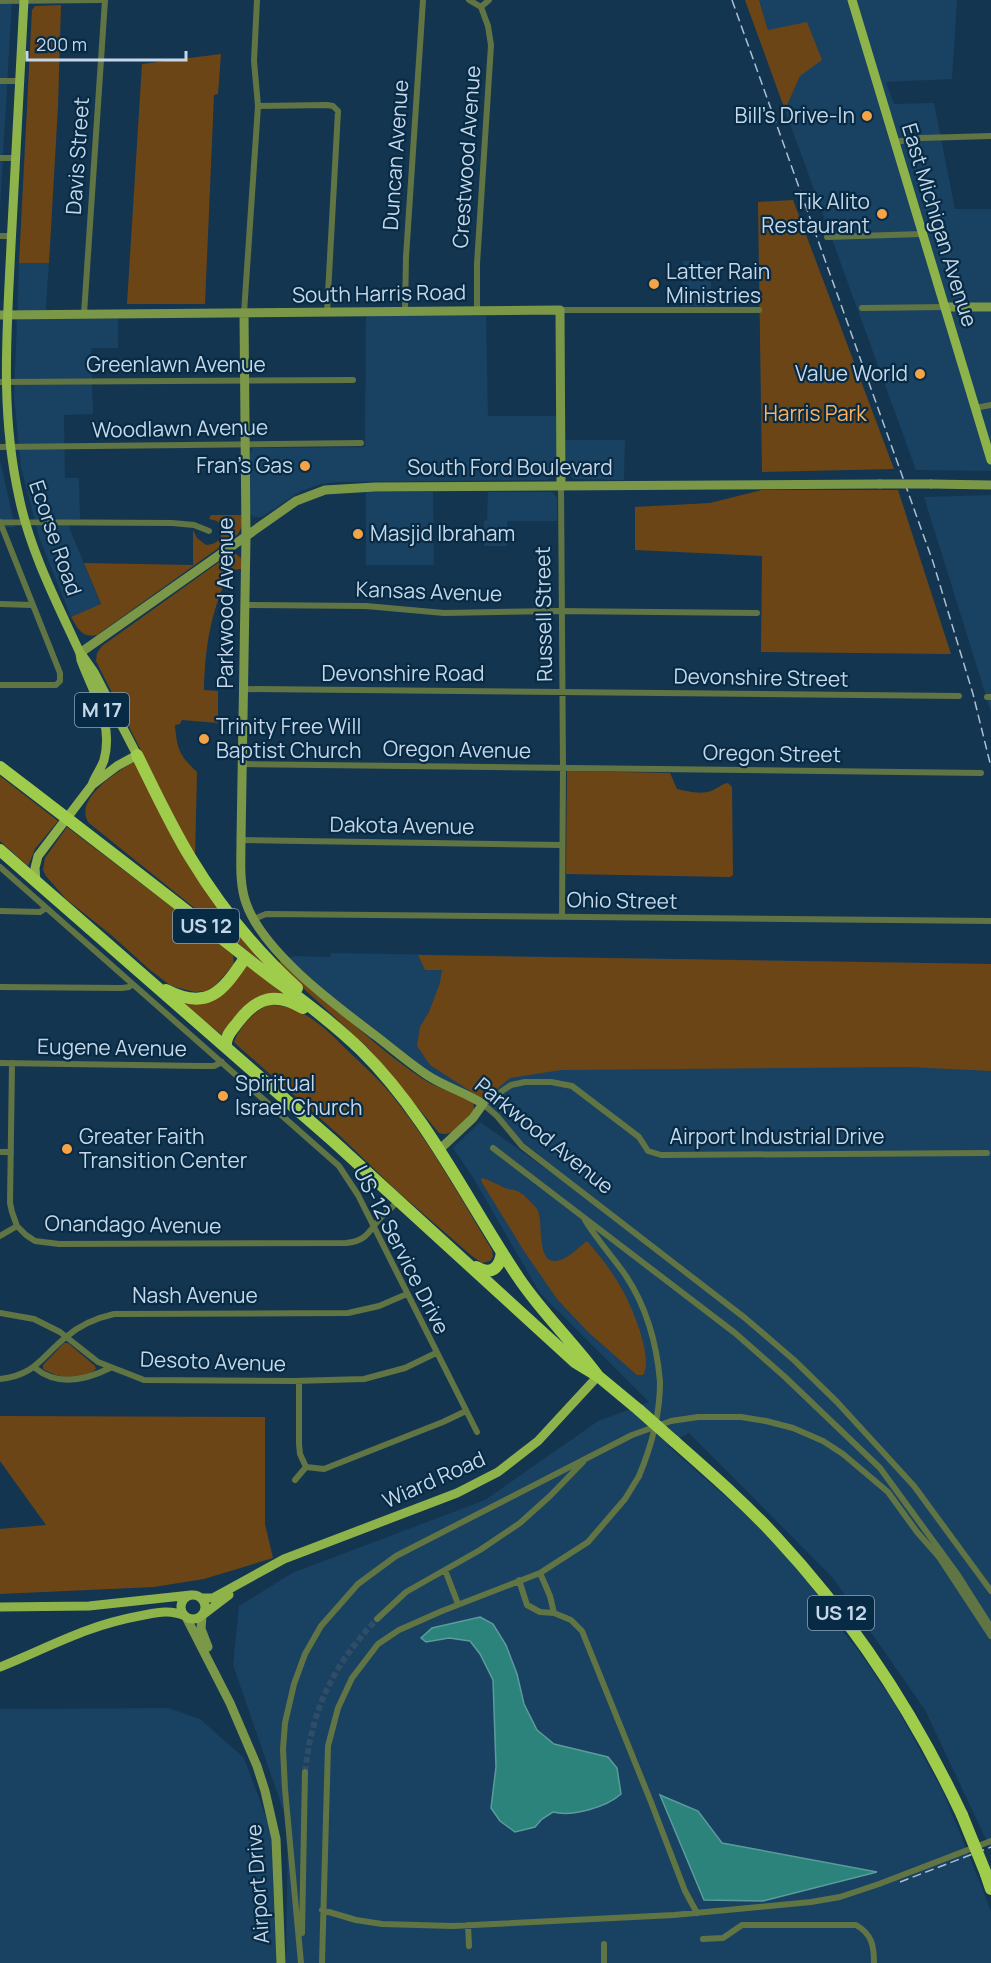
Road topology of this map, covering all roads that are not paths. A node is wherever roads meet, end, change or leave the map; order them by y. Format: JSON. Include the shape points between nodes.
{"nodes":[{"id":1,"x":24,"y":0,"type":"edge"},
{"id":2,"x":100,"y":0,"type":"edge"},
{"id":3,"x":105,"y":0,"type":"edge"},
{"id":4,"x":257,"y":0,"type":"edge"},
{"id":5,"x":423,"y":0,"type":"edge"},
{"id":6,"x":469,"y":0,"type":"edge"},
{"id":7,"x":489,"y":0,"type":"edge"},
{"id":8,"x":852,"y":0,"type":"edge"},
{"id":9,"x":0,"y":1,"type":"edge"},
{"id":10,"x":481,"y":7,"type":"junction"},
{"id":11,"x":0,"y":81,"type":"edge"},
{"id":12,"x":20,"y":81,"type":"junction"},
{"id":13,"x":258,"y":106,"type":"junction"},
{"id":14,"x":991,"y":136,"type":"edge"},
{"id":15,"x":895,"y":142,"type":"junction"},
{"id":16,"x":0,"y":158,"type":"edge"},
{"id":17,"x":16,"y":159,"type":"junction"},
{"id":18,"x":922,"y":234,"type":"junction"},
{"id":19,"x":0,"y":236,"type":"edge"},
{"id":20,"x":12,"y":236,"type":"junction"},
{"id":21,"x":827,"y":237,"type":"dead end"},
{"id":22,"x":945,"y":307,"type":"junction"},
{"id":23,"x":991,"y":307,"type":"edge"},
{"id":24,"x":862,"y":308,"type":"dead end"},
{"id":25,"x":560,"y":310,"type":"junction"},
{"id":26,"x":759,"y":310,"type":"dead end"},
{"id":27,"x":405,"y":311,"type":"junction"},
{"id":28,"x":477,"y":311,"type":"junction"},
{"id":29,"x":327,"y":312,"type":"junction"},
{"id":30,"x":244,"y":313,"type":"junction"},
{"id":31,"x":84,"y":314,"type":"junction"},
{"id":32,"x":4,"y":315,"type":"edge"},
{"id":33,"x":353,"y":380,"type":"dead end"},
{"id":34,"x":244,"y":381,"type":"junction"},
{"id":35,"x":3,"y":382,"type":"edge"},
{"id":36,"x":991,"y":405,"type":"edge"},
{"id":37,"x":975,"y":408,"type":"junction"},
{"id":38,"x":361,"y":443,"type":"dead end"},
{"id":39,"x":246,"y":444,"type":"junction"},
{"id":40,"x":5,"y":447,"type":"edge"},
{"id":41,"x":991,"y":460,"type":"edge"},
{"id":42,"x":561,"y":485,"type":"junction"},
{"id":43,"x":991,"y":485,"type":"edge"},
{"id":44,"x":0,"y":522,"type":"edge"},
{"id":45,"x":26,"y":522,"type":"junction"},
{"id":46,"x":209,"y":531,"type":"dead end"},
{"id":47,"x":246,"y":537,"type":"junction"},
{"id":48,"x":0,"y":604,"type":"edge"},
{"id":49,"x":32,"y":605,"type":"junction"},
{"id":50,"x":244,"y":606,"type":"junction"},
{"id":51,"x":562,"y":611,"type":"junction"},
{"id":52,"x":757,"y":613,"type":"dead end"},
{"id":53,"x":80,"y":653,"type":"junction"},
{"id":54,"x":0,"y":684,"type":"edge"},
{"id":55,"x":243,"y":689,"type":"junction"},
{"id":56,"x":562,"y":692,"type":"junction"},
{"id":57,"x":959,"y":696,"type":"dead end"},
{"id":58,"x":136,"y":755,"type":"junction"},
{"id":59,"x":242,"y":764,"type":"junction"},
{"id":60,"x":0,"y":767,"type":"edge"},
{"id":61,"x":563,"y":768,"type":"junction"},
{"id":62,"x":981,"y":773,"type":"dead end"},
{"id":63,"x":91,"y":786,"type":"junction"},
{"id":64,"x":66,"y":818,"type":"junction"},
{"id":65,"x":241,"y":840,"type":"junction"},
{"id":66,"x":562,"y":845,"type":"junction"},
{"id":67,"x":0,"y":850,"type":"edge"},
{"id":68,"x":0,"y":867,"type":"edge"},
{"id":69,"x":36,"y":881,"type":"junction"},
{"id":70,"x":46,"y":908,"type":"junction"},
{"id":71,"x":0,"y":911,"type":"edge"},
{"id":72,"x":562,"y":917,"type":"junction"},
{"id":73,"x":254,"y":919,"type":"junction"},
{"id":74,"x":991,"y":921,"type":"edge"},
{"id":75,"x":245,"y":958,"type":"junction"},
{"id":76,"x":152,"y":982,"type":"junction"},
{"id":77,"x":132,"y":984,"type":"junction"},
{"id":78,"x":0,"y":987,"type":"edge"},
{"id":79,"x":345,"y":1035,"type":"junction"},
{"id":80,"x":226,"y":1047,"type":"junction"},
{"id":81,"x":222,"y":1062,"type":"junction"},
{"id":82,"x":0,"y":1063,"type":"edge"},
{"id":83,"x":12,"y":1063,"type":"junction"},
{"id":84,"x":483,"y":1104,"type":"junction"},
{"id":85,"x":492,"y":1148,"type":"dead end"},
{"id":86,"x":439,"y":1150,"type":"junction"},
{"id":87,"x":0,"y":1152,"type":"edge"},
{"id":88,"x":11,"y":1152,"type":"junction"},
{"id":89,"x":987,"y":1154,"type":"dead end"},
{"id":90,"x":399,"y":1200,"type":"junction"},
{"id":91,"x":582,"y":1216,"type":"junction"},
{"id":92,"x":17,"y":1226,"type":"junction"},
{"id":93,"x":374,"y":1228,"type":"junction"},
{"id":94,"x":0,"y":1236,"type":"edge"},
{"id":95,"x":502,"y":1252,"type":"junction"},
{"id":96,"x":468,"y":1262,"type":"junction"},
{"id":97,"x":407,"y":1294,"type":"junction"},
{"id":98,"x":0,"y":1313,"type":"edge"},
{"id":99,"x":66,"y":1337,"type":"junction"},
{"id":100,"x":436,"y":1353,"type":"junction"},
{"id":101,"x":35,"y":1368,"type":"junction"},
{"id":102,"x":110,"y":1368,"type":"junction"},
{"id":103,"x":598,"y":1376,"type":"junction"},
{"id":104,"x":0,"y":1380,"type":"edge"},
{"id":105,"x":299,"y":1381,"type":"junction"},
{"id":106,"x":466,"y":1411,"type":"junction"},
{"id":107,"x":477,"y":1432,"type":"dead end"},
{"id":108,"x":588,"y":1457,"type":"junction"},
{"id":109,"x":306,"y":1467,"type":"junction"},
{"id":110,"x":295,"y":1480,"type":"dead end"},
{"id":111,"x":445,"y":1570,"type":"junction"},
{"id":112,"x":257,"y":1573,"type":"junction"},
{"id":113,"x":540,"y":1573,"type":"junction"},
{"id":114,"x":519,"y":1580,"type":"junction"},
{"id":115,"x":991,"y":1591,"type":"edge"},
{"id":116,"x":191,"y":1595,"type":"junction"},
{"id":117,"x":202,"y":1598,"type":"junction"},
{"id":118,"x":458,"y":1604,"type":"junction"},
{"id":119,"x":0,"y":1607,"type":"edge"},
{"id":120,"x":554,"y":1613,"type":"junction"},
{"id":121,"x":203,"y":1615,"type":"junction"},
{"id":122,"x":185,"y":1617,"type":"junction"},
{"id":123,"x":377,"y":1619,"type":"tunnel mouth"},
{"id":124,"x":991,"y":1627,"type":"edge"},
{"id":125,"x":991,"y":1636,"type":"edge"},
{"id":126,"x":0,"y":1666,"type":"edge"},
{"id":127,"x":230,"y":1702,"type":"junction"},
{"id":128,"x":305,"y":1772,"type":"tunnel mouth"},
{"id":129,"x":991,"y":1841,"type":"edge"},
{"id":130,"x":991,"y":1889,"type":"edge"},
{"id":131,"x":322,"y":1910,"type":"junction"},
{"id":132,"x":698,"y":1913,"type":"junction"},
{"id":133,"x":468,"y":1925,"type":"junction"},
{"id":134,"x":703,"y":1939,"type":"dead end"},
{"id":135,"x":604,"y":1944,"type":"dead end"},
{"id":136,"x":470,"y":1946,"type":"dead end"},
{"id":137,"x":281,"y":1963,"type":"edge"},
{"id":138,"x":302,"y":1963,"type":"edge"},
{"id":139,"x":322,"y":1963,"type":"edge"},
{"id":140,"x":604,"y":1963,"type":"edge"},
{"id":141,"x":874,"y":1963,"type":"edge"}],
"edges":[{"from":1,"to":2,"type":"street"},
{"from":1,"to":9,"type":"street"},
{"from":1,"to":12,"type":"main road","name":"Ecorse Road","number":"M 17"},
{"from":3,"to":31,"type":"street","name":"Davis Street"},
{"from":4,"to":13,"type":"street","name":"Parkwood Avenue","via":[[254,61]]},
{"from":5,"to":27,"type":"street","name":"Duncan Avenue"},
{"from":6,"to":10,"type":"street"},
{"from":7,"to":10,"type":"street"},
{"from":8,"to":15,"type":"main road","name":"East Michigan Avenue"},
{"from":10,"to":28,"type":"street","name":"Crestwood Avenue","via":[[491,45]]},
{"from":11,"to":12,"type":"street"},
{"from":12,"to":17,"type":"main road","name":"Ecorse Road","number":"M 17"},
{"from":13,"to":29,"type":"street","via":[[327,105],[338,111]]},
{"from":13,"to":30,"type":"street","name":"Parkwood Avenue"},
{"from":14,"to":15,"type":"street"},
{"from":15,"to":18,"type":"main road","name":"East Michigan Avenue"},
{"from":16,"to":17,"type":"street"},
{"from":17,"to":20,"type":"main road","name":"Ecorse Road","number":"M 17"},
{"from":18,"to":21,"type":"street"},
{"from":18,"to":22,"type":"main road","name":"East Michigan Avenue"},
{"from":19,"to":20,"type":"street"},
{"from":20,"to":32,"type":"main road","name":"Ecorse Road","number":"M 17"},
{"from":22,"to":23,"type":"street"},
{"from":22,"to":24,"type":"street"},
{"from":22,"to":37,"type":"main road","name":"East Michigan Avenue"},
{"from":25,"to":26,"type":"street","name":"South Harris Road"},
{"from":25,"to":28,"type":"street","name":"South Harris Road"},
{"from":25,"to":42,"type":"street","name":"Russell Street"},
{"from":27,"to":28,"type":"street","name":"South Harris Road"},
{"from":27,"to":29,"type":"street","name":"South Harris Road"},
{"from":29,"to":30,"type":"street","name":"South Harris Road"},
{"from":30,"to":31,"type":"street","name":"South Harris Road"},
{"from":30,"to":34,"type":"street","name":"Parkwood Avenue"},
{"from":31,"to":32,"type":"street","name":"South Harris Road"},
{"from":32,"to":35,"type":"main road","name":"Ecorse Road","number":"M 17"},
{"from":33,"to":34,"type":"street","name":"Greenlawn Avenue"},
{"from":34,"to":35,"type":"street","name":"Greenlawn Avenue"},
{"from":34,"to":39,"type":"street","name":"Parkwood Avenue"},
{"from":35,"to":40,"type":"main road","name":"Ecorse Road","number":"M 17"},
{"from":36,"to":37,"type":"street"},
{"from":37,"to":41,"type":"main road","name":"East Michigan Avenue"},
{"from":38,"to":39,"type":"street","name":"Woodlawn Avenue"},
{"from":39,"to":40,"type":"street","name":"Woodlawn Avenue"},
{"from":39,"to":47,"type":"street","name":"Parkwood Avenue"},
{"from":40,"to":45,"type":"main road","name":"Ecorse Road","number":"M 17"},
{"from":42,"to":43,"type":"street","name":"South Ford Boulevard","bridge":true},
{"from":42,"to":47,"type":"street","name":"South Ford Boulevard","via":[[325,490],[296,501]]},
{"from":42,"to":51,"type":"street","name":"Russell Street"},
{"from":44,"to":45,"type":"street"},
{"from":44,"to":49,"type":"street"},
{"from":45,"to":46,"type":"street","via":[[172,523]]},
{"from":45,"to":53,"type":"main road","name":"Ecorse Road","number":"M 17"},
{"from":47,"to":50,"type":"street","name":"Parkwood Avenue"},
{"from":47,"to":53,"type":"street","name":"South Ford Boulevard"},
{"from":48,"to":49,"type":"street"},
{"from":49,"to":54,"type":"street","via":[[60,681],[56,685]]},
{"from":50,"to":51,"type":"street","name":"Kansas Avenue","via":[[366,606],[444,613]]},
{"from":50,"to":55,"type":"street","name":"Parkwood Avenue"},
{"from":51,"to":52,"type":"street","name":"Kansas Avenue"},
{"from":51,"to":56,"type":"street","name":"Russell Street"},
{"from":53,"to":58,"type":"main road","name":"Ecorse Road","number":"M 17","via":[[94,672]]},
{"from":53,"to":63,"type":"main road","name":"Ecorse Road","number":"M 17","via":[[104,714],[107,733],[105,758]]},
{"from":55,"to":56,"type":"street","name":"Devonshire Road"},
{"from":55,"to":59,"type":"street","name":"Parkwood Avenue"},
{"from":56,"to":57,"type":"street","name":"Devonshire Street"},
{"from":56,"to":61,"type":"street","name":"Russell Street"},
{"from":58,"to":63,"type":"main road","name":"Ecorse Road","number":"M 17"},
{"from":58,"to":79,"type":"highway","via":[[189,856],[217,899],[254,946]]},
{"from":59,"to":61,"type":"street","name":"Oregon Avenue"},
{"from":59,"to":65,"type":"street","name":"Parkwood Avenue"},
{"from":60,"to":64,"type":"highway","number":"US 12"},
{"from":61,"to":62,"type":"street","name":"Oregon Street"},
{"from":61,"to":66,"type":"street","name":"Russell Street"},
{"from":63,"to":64,"type":"main road","name":"Ecorse Road","number":"M 17"},
{"from":64,"to":69,"type":"main road","name":"Ecorse Road","number":"M 17","via":[[38,856]]},
{"from":64,"to":75,"type":"highway","name":"US 12","number":"US 12"},
{"from":65,"to":66,"type":"street","name":"Dakota Avenue"},
{"from":65,"to":73,"type":"street","name":"Parkwood Avenue","via":[[243,890]]},
{"from":66,"to":72,"type":"street","name":"Russell Street"},
{"from":67,"to":69,"type":"highway","name":"US 12","number":"US 12"},
{"from":68,"to":70,"type":"street","name":"US-12 Service Drive"},
{"from":69,"to":76,"type":"highway","name":"US 12","number":"US 12"},
{"from":70,"to":71,"type":"street","via":[[40,912]]},
{"from":70,"to":77,"type":"street","name":"US-12 Service Drive"},
{"from":72,"to":73,"type":"street","name":"Ohio Street","via":[[266,914]]},
{"from":72,"to":74,"type":"street","name":"Ohio Street"},
{"from":73,"to":84,"type":"street","name":"Parkwood Avenue","via":[[277,949],[324,996],[426,1074]]},
{"from":75,"to":76,"type":"highway","via":[[226,985],[210,997],[182,996]]},
{"from":75,"to":79,"type":"highway","name":"US 12","number":"US 12"},
{"from":76,"to":80,"type":"highway","name":"US 12","number":"US 12"},
{"from":77,"to":78,"type":"street","via":[[122,988]]},
{"from":77,"to":81,"type":"street","name":"US-12 Service Drive"},
{"from":79,"to":80,"type":"highway","via":[[292,1003],[266,999],[245,1013],[227,1036]]},
{"from":79,"to":86,"type":"highway","name":"US 12","number":"US 12","via":[[385,1077]]},
{"from":80,"to":90,"type":"highway","name":"US 12","number":"US 12"},
{"from":81,"to":83,"type":"street","name":"Eugene Avenue","via":[[214,1066]]},
{"from":81,"to":93,"type":"street","name":"US-12 Service Drive","via":[[339,1166]]},
{"from":82,"to":83,"type":"street","name":"Eugene Avenue"},
{"from":83,"to":88,"type":"street","name":"Onandago Avenue"},
{"from":84,"to":86,"type":"street","name":"Airport Industrial Drive"},
{"from":84,"to":89,"type":"street","name":"Airport Industrial Drive","via":[[511,1085],[525,1082],[572,1086],[639,1137],[648,1151],[661,1155]]},
{"from":84,"to":115,"type":"street","name":"Parkwood Avenue","via":[[522,1146],[794,1360],[862,1427],[914,1486]]},
{"from":85,"to":91,"type":"street"},
{"from":86,"to":95,"type":"highway","name":"US 12","number":"US 12"},
{"from":87,"to":88,"type":"street"},
{"from":88,"to":92,"type":"street","name":"Onandago Avenue","via":[[10,1203]]},
{"from":90,"to":93,"type":"street","name":"Onandago Avenue"},
{"from":90,"to":96,"type":"highway","name":"US 12","number":"US 12"},
{"from":91,"to":113,"type":"street","bridge":true,"via":[[627,1278],[644,1310],[656,1350],[658,1413],[639,1476],[625,1498],[588,1542]]},
{"from":91,"to":124,"type":"street","via":[[735,1333],[880,1468]]},
{"from":92,"to":93,"type":"street","name":"Onandago Avenue","via":[[35,1241],[59,1244],[346,1244],[368,1235]]},
{"from":92,"to":94,"type":"street"},
{"from":93,"to":97,"type":"street","name":"US-12 Service Drive"},
{"from":95,"to":96,"type":"highway","via":[[499,1265],[489,1271]]},
{"from":95,"to":103,"type":"highway","name":"US 12","number":"US 12","via":[[530,1294]]},
{"from":96,"to":103,"type":"highway","name":"US 12","number":"US 12","via":[[575,1362]]},
{"from":97,"to":99,"type":"street","name":"Nash Avenue","via":[[379,1306],[348,1312],[124,1312],[90,1321]]},
{"from":97,"to":100,"type":"street","name":"US-12 Service Drive"},
{"from":98,"to":99,"type":"street","name":"Desoto Avenue","via":[[34,1319]]},
{"from":99,"to":101,"type":"street","name":"Nash Avenue"},
{"from":99,"to":102,"type":"street","name":"Desoto Avenue"},
{"from":100,"to":105,"type":"street","name":"Desoto Avenue","via":[[405,1368],[364,1379]]},
{"from":100,"to":106,"type":"street","name":"US-12 Service Drive"},
{"from":101,"to":102,"type":"street","via":[[65,1380],[89,1378]]},
{"from":101,"to":104,"type":"street","name":"Nash Avenue"},
{"from":102,"to":105,"type":"street","name":"Desoto Avenue","via":[[149,1380]]},
{"from":103,"to":112,"type":"main road","name":"Wiard Road","via":[[538,1441],[498,1472],[457,1493]]},
{"from":103,"to":130,"type":"highway","name":"US 12","number":"US 12","bridge":true,"via":[[737,1497],[839,1611],[917,1727],[962,1815]]},
{"from":105,"to":109,"type":"street","via":[[299,1444]]},
{"from":106,"to":107,"type":"street","name":"US-12 Service Drive"},
{"from":106,"to":109,"type":"street","via":[[324,1469]]},
{"from":108,"to":111,"type":"street","via":[[520,1523]]},
{"from":108,"to":125,"type":"street","via":[[632,1435],[671,1421],[698,1417],[766,1421],[823,1441],[888,1492],[936,1553]]},
{"from":108,"to":138,"type":"street","via":[[377,1569],[338,1605],[305,1654],[289,1702],[283,1749]]},
{"from":109,"to":110,"type":"street"},
{"from":111,"to":118,"type":"street"},
{"from":111,"to":123,"type":"street","via":[[406,1592]]},
{"from":112,"to":117,"type":"main road","name":"Wiard Road","via":[[213,1598]]},
{"from":112,"to":121,"type":"main road","name":"Wiard Road"},
{"from":113,"to":114,"type":"street"},
{"from":113,"to":120,"type":"street"},
{"from":114,"to":118,"type":"street"},
{"from":114,"to":120,"type":"street","via":[[527,1605],[540,1612]]},
{"from":116,"to":117,"type":"main road"},
{"from":116,"to":119,"type":"main road","via":[[88,1605]]},
{"from":116,"to":122,"type":"main road","via":[[181,1605]]},
{"from":117,"to":121,"type":"main road","via":[[206,1604]]},
{"from":118,"to":131,"type":"street","via":[[399,1630],[378,1644],[352,1678],[338,1708],[328,1746]]},
{"from":120,"to":132,"type":"street","via":[[571,1620],[582,1631],[685,1891]]},
{"from":121,"to":122,"type":"main road","via":[[193,1620]]},
{"from":121,"to":127,"type":"street","name":"Airport Drive","via":[[202,1633]]},
{"from":122,"to":126,"type":"main road","via":[[166,1611],[111,1621]]},
{"from":122,"to":127,"type":"street","name":"Airport Drive"},
{"from":127,"to":137,"type":"street","name":"Airport Drive","via":[[257,1766],[276,1839]]},
{"from":128,"to":138,"type":"street"},
{"from":129,"to":132,"type":"street","via":[[840,1897]]},
{"from":131,"to":133,"type":"street","via":[[356,1920],[408,1926]]},
{"from":131,"to":139,"type":"street"},
{"from":132,"to":133,"type":"street"},
{"from":133,"to":136,"type":"street"},
{"from":134,"to":141,"type":"street","via":[[723,1938],[742,1925],[856,1925],[873,1942]]},
{"from":135,"to":140,"type":"street"}]}
